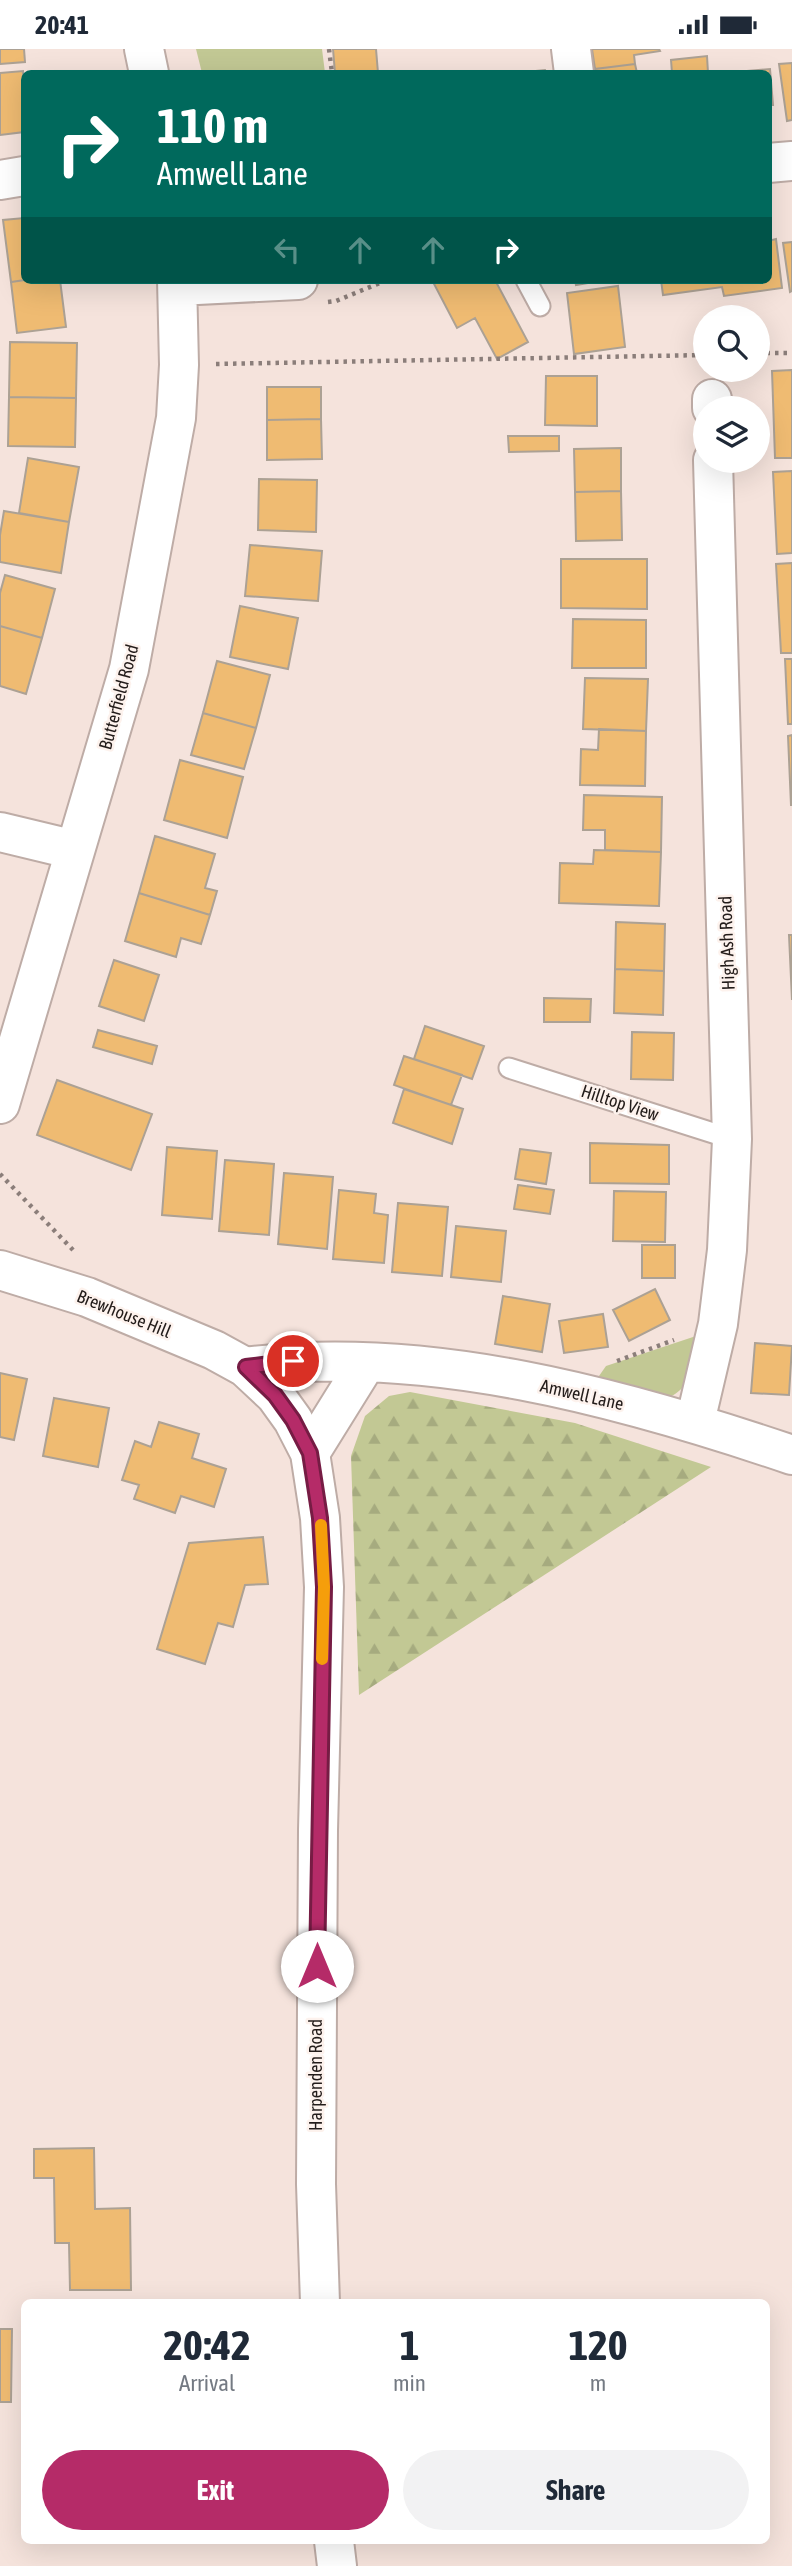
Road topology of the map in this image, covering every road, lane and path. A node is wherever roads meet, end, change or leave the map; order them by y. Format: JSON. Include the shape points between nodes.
{"nodes":[{"id":1,"x":144,"y":49,"type":"edge"},
{"id":2,"x":329,"y":49,"type":"edge"},
{"id":3,"x":571,"y":49,"type":"edge"},
{"id":4,"x":148,"y":70,"type":"edge"},
{"id":5,"x":332,"y":70,"type":"edge"},
{"id":6,"x":574,"y":70,"type":"edge"},
{"id":7,"x":792,"y":161,"type":"edge"},
{"id":8,"x":772,"y":163,"type":"edge"},
{"id":9,"x":21,"y":176,"type":"edge"},
{"id":10,"x":0,"y":180,"type":"edge"},
{"id":11,"x":177,"y":284,"type":"edge"},
{"id":12,"x":528,"y":284,"type":"edge"},
{"id":13,"x":540,"y":306,"type":"dead end"},
{"id":14,"x":770,"y":353,"type":"edge"},
{"id":15,"x":792,"y":353,"type":"edge"},
{"id":16,"x":693,"y":355,"type":"edge"},
{"id":17,"x":179,"y":365,"type":"junction"},
{"id":18,"x":713,"y":473,"type":"edge"},
{"id":19,"x":0,"y":832,"type":"edge"},
{"id":20,"x":75,"y":850,"type":"junction"},
{"id":21,"x":509,"y":1068,"type":"dead end"},
{"id":22,"x":0,"y":1104,"type":"edge"},
{"id":23,"x":732,"y":1139,"type":"junction"},
{"id":24,"x":0,"y":1174,"type":"edge"},
{"id":25,"x":0,"y":1270,"type":"edge"},
{"id":26,"x":87,"y":1297,"type":"junction"},
{"id":27,"x":718,"y":1324,"type":"junction"},
{"id":28,"x":366,"y":1363,"type":"junction"},
{"id":29,"x":246,"y":1367,"type":"junction"},
{"id":30,"x":577,"y":1393,"type":"junction"},
{"id":31,"x":695,"y":1422,"type":"junction"},
{"id":32,"x":310,"y":1453,"type":"junction"},
{"id":33,"x":792,"y":1455,"type":"edge"},
{"id":34,"x":320,"y":2299,"type":"edge"},
{"id":35,"x":334,"y":2544,"type":"edge"},
{"id":36,"x":337,"y":2566,"type":"edge"}],
"edges":[{"from":1,"to":4,"type":"street"},
{"from":2,"to":5,"type":"path"},
{"from":3,"to":6,"type":"street"},
{"from":7,"to":8,"type":"street"},
{"from":9,"to":10,"type":"street"},
{"from":11,"to":17,"type":"street","name":"Butterfield Road"},
{"from":12,"to":13,"type":"lane"},
{"from":14,"to":15,"type":"path"},
{"from":16,"to":17,"type":"path"},
{"from":17,"to":20,"type":"street","name":"Butterfield Road","via":[[176,418],[129,669]]},
{"from":18,"to":23,"type":"street","name":"High Ash Road"},
{"from":19,"to":20,"type":"street"},
{"from":20,"to":22,"type":"street","name":"Butterfield Road"},
{"from":21,"to":23,"type":"lane","name":"Hilltop View"},
{"from":23,"to":27,"type":"street","name":"High Ash Road"},
{"from":24,"to":26,"type":"path","via":[[95,1273]]},
{"from":25,"to":26,"type":"street","name":"Brewhouse Hill"},
{"from":26,"to":29,"type":"street","name":"Brewhouse Hill"},
{"from":27,"to":30,"type":"path","via":[[600,1367]]},
{"from":27,"to":31,"type":"street","name":"High Ash Road"},
{"from":28,"to":29,"type":"street","name":"Amwell Lane","via":[[293,1361]]},
{"from":28,"to":30,"type":"street","name":"Amwell Lane","via":[[437,1366]]},
{"from":28,"to":32,"type":"street"},
{"from":29,"to":32,"type":"street","name":"Harpenden Road","via":[[275,1395]]},
{"from":30,"to":31,"type":"street","name":"Amwell Lane"},
{"from":31,"to":33,"type":"street","name":"Amwell Lane"},
{"from":32,"to":34,"type":"street","name":"Harpenden Road","via":[[324,1587],[318,1830]]},
{"from":35,"to":36,"type":"street"}]}
